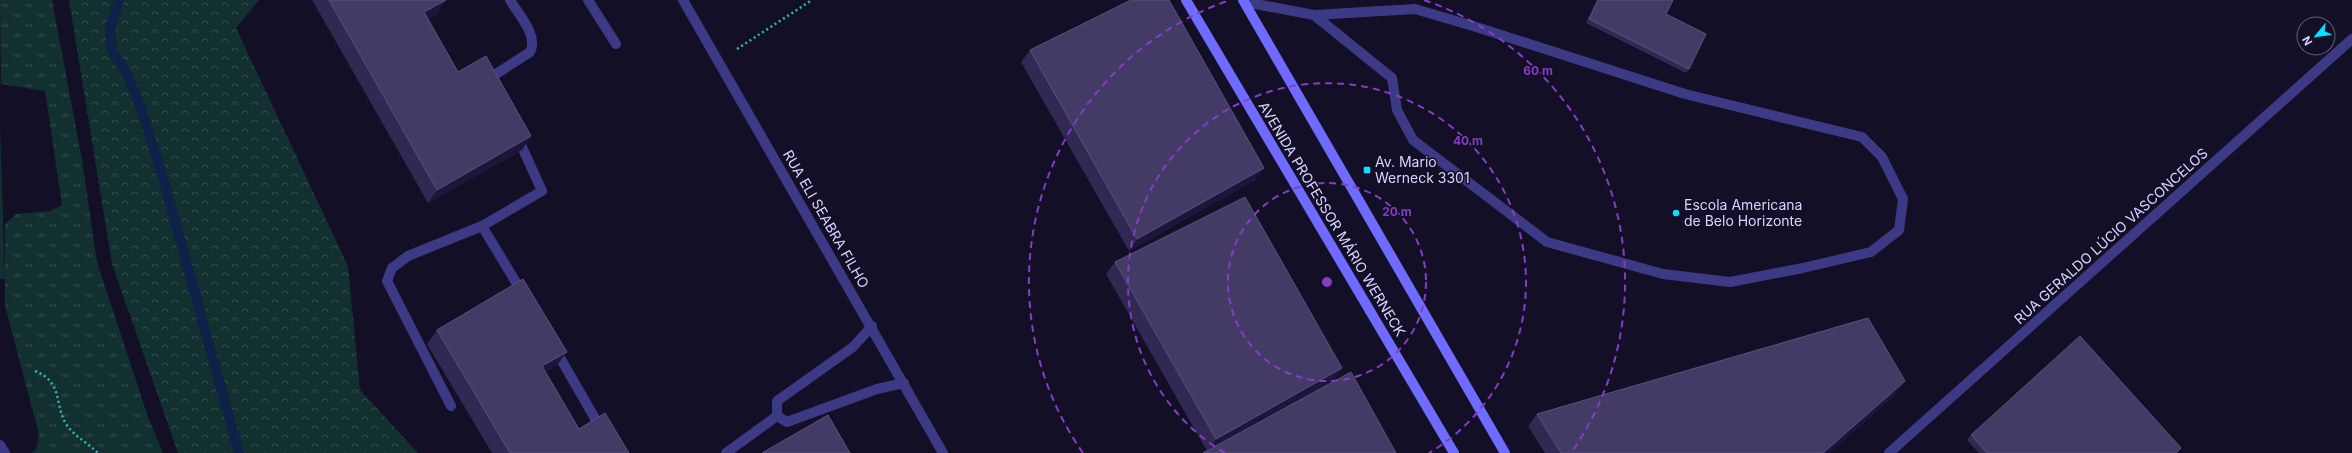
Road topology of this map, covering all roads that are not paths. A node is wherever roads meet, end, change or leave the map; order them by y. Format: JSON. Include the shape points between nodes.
{"nodes":[{"id":1,"x":510,"y":0,"type":"edge"},
{"id":2,"x":588,"y":0,"type":"edge"},
{"id":3,"x":683,"y":0,"type":"edge"},
{"id":4,"x":1186,"y":0,"type":"edge"},
{"id":5,"x":1244,"y":1,"type":"edge"},
{"id":6,"x":1314,"y":15,"type":"junction"},
{"id":7,"x":2352,"y":40,"type":"edge"},
{"id":8,"x":616,"y":44,"type":"dead end"},
{"id":9,"x":494,"y":96,"type":"edge"},
{"id":10,"x":512,"y":127,"type":"edge"},
{"id":11,"x":482,"y":226,"type":"junction"},
{"id":12,"x":527,"y":302,"type":"edge"},
{"id":13,"x":872,"y":326,"type":"junction"},
{"id":14,"x":551,"y":343,"type":"edge"},
{"id":15,"x":904,"y":383,"type":"junction"},
{"id":16,"x":451,"y":406,"type":"dead end"},
{"id":17,"x":777,"y":416,"type":"junction"},
{"id":18,"x":0,"y":445,"type":"edge"},
{"id":19,"x":5,"y":453,"type":"edge"},
{"id":20,"x":615,"y":453,"type":"edge"},
{"id":21,"x":726,"y":453,"type":"edge"},
{"id":22,"x":943,"y":453,"type":"edge"},
{"id":23,"x":1454,"y":453,"type":"edge"},
{"id":24,"x":1505,"y":453,"type":"edge"},
{"id":25,"x":1889,"y":453,"type":"edge"}],
"edges":[{"from":1,"to":9,"type":"street","via":[[533,38],[533,47],[530,52],[496,74],[490,82]]},
{"from":2,"to":8,"type":"street"},
{"from":3,"to":13,"type":"street","name":"RUA ELI SEABRA FILHO"},
{"from":4,"to":23,"type":"main road","name":"AVENIDA PROFESSOR MÁRIO WERNECK"},
{"from":5,"to":6,"type":"street"},
{"from":5,"to":24,"type":"main road","name":"AVENIDA PROFESSOR MÁRIO WERNECK"},
{"from":6,"to":6,"type":"street","via":[[1392,78],[1397,110],[1413,140],[1547,242],[1663,274],[1730,282],[1871,252],[1899,230],[1903,199],[1882,158],[1862,137],[1685,94],[1415,9]]},
{"from":7,"to":25,"type":"street","name":"RUA GERALDO LÚCIO VASCONCELOS"},
{"from":10,"to":11,"type":"street","via":[[523,145],[542,191]]},
{"from":11,"to":12,"type":"street"},
{"from":11,"to":16,"type":"street","via":[[408,256],[392,268],[387,281]]},
{"from":13,"to":15,"type":"street","name":"RUA ELI SEABRA FILHO"},
{"from":13,"to":17,"type":"street","via":[[853,347],[777,401]]},
{"from":14,"to":20,"type":"street"},
{"from":15,"to":17,"type":"street","via":[[877,389],[787,422]]},
{"from":15,"to":22,"type":"street","name":"RUA ELI SEABRA FILHO"},
{"from":17,"to":21,"type":"street"},
{"from":18,"to":19,"type":"street"}]}
